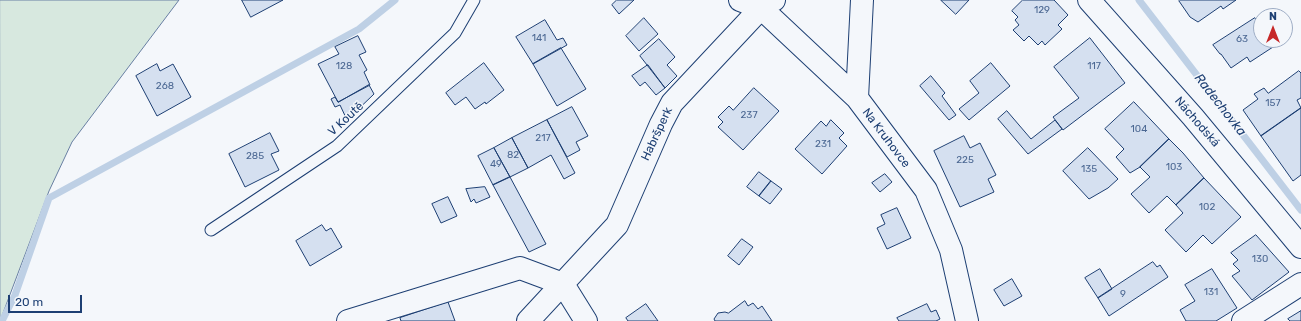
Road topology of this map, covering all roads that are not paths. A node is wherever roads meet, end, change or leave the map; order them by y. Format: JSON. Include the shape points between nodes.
{"nodes":[{"id":1,"x":474,"y":0,"type":"edge"},
{"id":2,"x":740,"y":0,"type":"edge"},
{"id":3,"x":862,"y":0,"type":"edge"},
{"id":4,"x":1089,"y":0,"type":"edge"},
{"id":5,"x":767,"y":4,"type":"edge"},
{"id":6,"x":856,"y":98,"type":"junction"},
{"id":7,"x":211,"y":230,"type":"dead end"},
{"id":8,"x":1301,"y":247,"type":"edge"},
{"id":9,"x":563,"y":284,"type":"junction"},
{"id":10,"x":1301,"y":284,"type":"edge"},
{"id":11,"x":348,"y":321,"type":"edge"},
{"id":12,"x":528,"y":321,"type":"edge"},
{"id":13,"x":586,"y":321,"type":"edge"},
{"id":14,"x":967,"y":321,"type":"edge"},
{"id":15,"x":1243,"y":321,"type":"edge"}],
"edges":[{"from":1,"to":7,"type":"lane","name":"V Koutě","via":[[455,33],[337,146]]},
{"from":2,"to":5,"type":"street","name":"Na Kruhovce"},
{"from":3,"to":6,"type":"street"},
{"from":4,"to":8,"type":"street","name":"Náchodská","via":[[1193,117]]},
{"from":5,"to":6,"type":"street","name":"Na Kruhovce"},
{"from":5,"to":9,"type":"street","name":"Habršperk","via":[[672,103],[617,225]]},
{"from":6,"to":14,"type":"street","name":"Na Kruhovce","via":[[926,190],[951,250]]},
{"from":9,"to":11,"type":"street","via":[[520,268]]},
{"from":9,"to":12,"type":"street","name":"Habršperk"},
{"from":9,"to":13,"type":"street"},
{"from":10,"to":15,"type":"street"}]}
